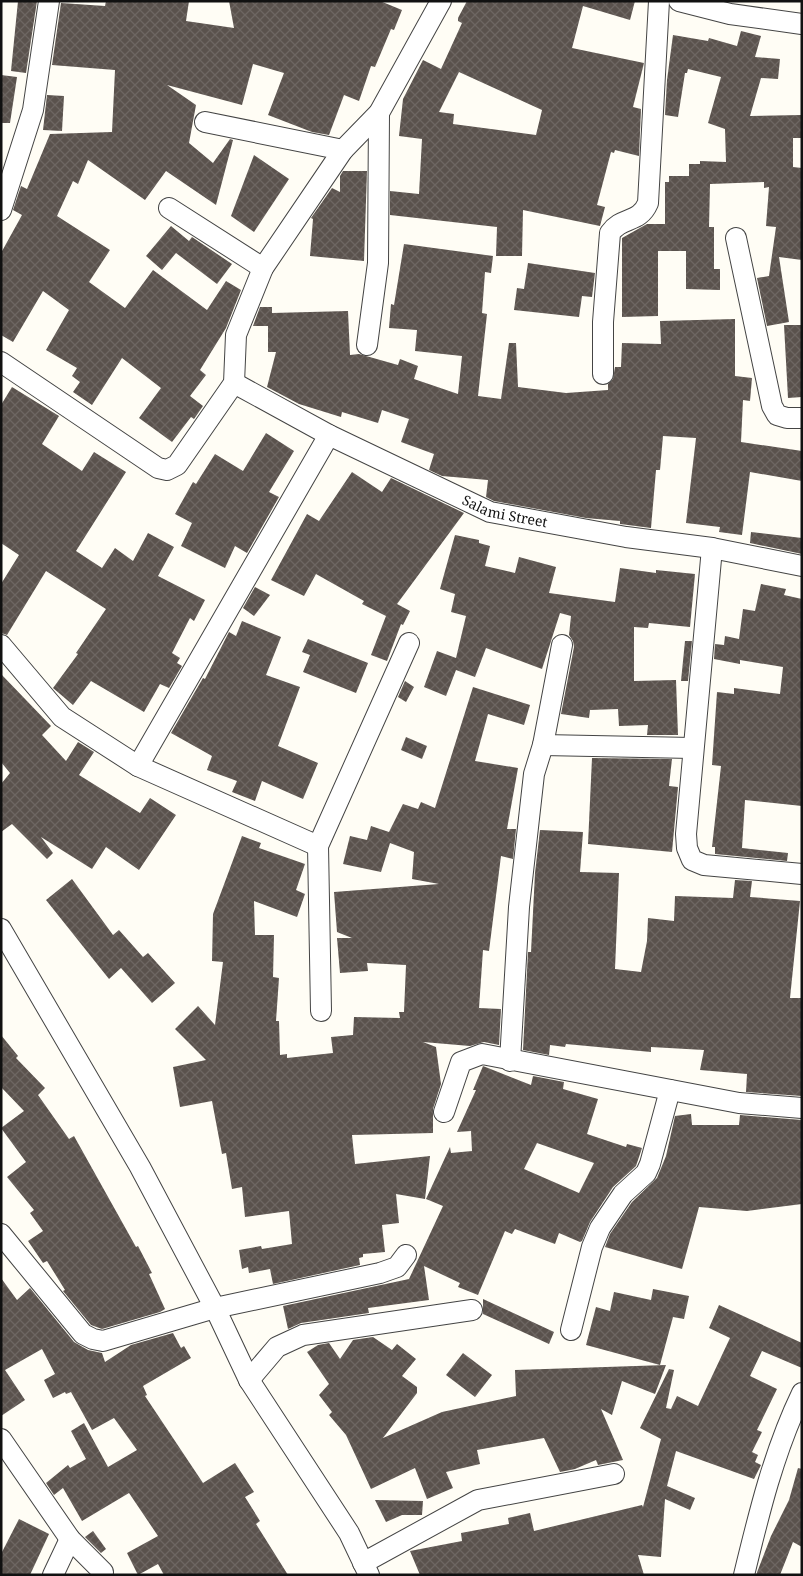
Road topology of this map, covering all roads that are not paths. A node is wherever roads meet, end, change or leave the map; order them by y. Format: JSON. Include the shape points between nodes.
{"nodes":[{"id":1,"x":50,"y":1,"type":"edge"},
{"id":2,"x":441,"y":1,"type":"edge"},
{"id":3,"x":659,"y":1,"type":"edge"},
{"id":4,"x":679,"y":1,"type":"edge"},
{"id":5,"x":802,"y":24,"type":"edge"},
{"id":6,"x":379,"y":113,"type":"junction"},
{"id":7,"x":205,"y":122,"type":"dead end"},
{"id":8,"x":343,"y":150,"type":"junction"},
{"id":9,"x":169,"y":208,"type":"dead end"},
{"id":10,"x":1,"y":210,"type":"edge"},
{"id":11,"x":736,"y":238,"type":"dead end"},
{"id":12,"x":263,"y":268,"type":"junction"},
{"id":13,"x":367,"y":345,"type":"dead end"},
{"id":14,"x":1,"y":362,"type":"edge"},
{"id":15,"x":603,"y":374,"type":"dead end"},
{"id":16,"x":234,"y":383,"type":"junction"},
{"id":17,"x":802,"y":418,"type":"edge"},
{"id":18,"x":329,"y":435,"type":"junction"},
{"id":19,"x":712,"y":548,"type":"junction"},
{"id":20,"x":802,"y":566,"type":"edge"},
{"id":21,"x":409,"y":643,"type":"dead end"},
{"id":22,"x":1,"y":645,"type":"edge"},
{"id":23,"x":562,"y":645,"type":"dead end"},
{"id":24,"x":542,"y":745,"type":"junction"},
{"id":25,"x":692,"y":748,"type":"junction"},
{"id":26,"x":138,"y":766,"type":"junction"},
{"id":27,"x":318,"y":846,"type":"junction"},
{"id":28,"x":802,"y":874,"type":"edge"},
{"id":29,"x":1,"y":929,"type":"edge"},
{"id":30,"x":321,"y":1011,"type":"dead end"},
{"id":31,"x":510,"y":1061,"type":"junction"},
{"id":32,"x":670,"y":1090,"type":"junction"},
{"id":33,"x":802,"y":1108,"type":"edge"},
{"id":34,"x":444,"y":1112,"type":"dead end"},
{"id":35,"x":1,"y":1234,"type":"edge"},
{"id":36,"x":406,"y":1256,"type":"dead end"},
{"id":37,"x":215,"y":1308,"type":"junction"},
{"id":38,"x":472,"y":1310,"type":"dead end"},
{"id":39,"x":570,"y":1330,"type":"dead end"},
{"id":40,"x":249,"y":1380,"type":"junction"},
{"id":41,"x":802,"y":1393,"type":"edge"},
{"id":42,"x":1,"y":1439,"type":"edge"},
{"id":43,"x":614,"y":1474,"type":"dead end"},
{"id":44,"x":70,"y":1539,"type":"junction"},
{"id":45,"x":366,"y":1569,"type":"edge"},
{"id":46,"x":102,"y":1572,"type":"dead end"},
{"id":47,"x":53,"y":1575,"type":"edge"},
{"id":48,"x":744,"y":1575,"type":"edge"}],
"edges":[{"from":1,"to":10,"type":"street","via":[[33,110]]},
{"from":2,"to":6,"type":"street"},
{"from":3,"to":15,"type":"street","via":[[648,203],[644,213],[616,224],[610,233],[602,322]]},
{"from":4,"to":5,"type":"street","via":[[730,14]]},
{"from":6,"to":8,"type":"street"},
{"from":6,"to":13,"type":"street","via":[[378,263]]},
{"from":7,"to":8,"type":"street"},
{"from":8,"to":12,"type":"street"},
{"from":9,"to":12,"type":"street"},
{"from":11,"to":17,"type":"street","via":[[772,406],[777,415]]},
{"from":12,"to":16,"type":"street","via":[[236,335]]},
{"from":14,"to":16,"type":"street","via":[[158,468],[167,470],[177,465]]},
{"from":16,"to":18,"type":"street","name":"Salami Street"},
{"from":18,"to":19,"type":"street","name":"Salami Street","via":[[490,512],[626,537]]},
{"from":18,"to":26,"type":"street"},
{"from":19,"to":20,"type":"street","name":"Salami Street"},
{"from":19,"to":25,"type":"street"},
{"from":21,"to":27,"type":"street"},
{"from":22,"to":26,"type":"street","via":[[62,717]]},
{"from":23,"to":24,"type":"street"},
{"from":24,"to":25,"type":"street"},
{"from":24,"to":31,"type":"street","via":[[534,774],[519,908]]},
{"from":25,"to":28,"type":"street","via":[[686,834],[692,860],[704,865]]},
{"from":26,"to":27,"type":"street"},
{"from":27,"to":30,"type":"street"},
{"from":29,"to":37,"type":"street","via":[[140,1166]]},
{"from":31,"to":32,"type":"street"},
{"from":31,"to":34,"type":"street","via":[[482,1054],[461,1062]]},
{"from":32,"to":33,"type":"street","via":[[739,1103]]},
{"from":32,"to":39,"type":"street","via":[[646,1173],[623,1194],[600,1228],[592,1247]]},
{"from":35,"to":37,"type":"street","via":[[83,1334],[93,1340],[114,1339]]},
{"from":36,"to":37,"type":"street","via":[[397,1267],[380,1273]]},
{"from":37,"to":40,"type":"street"},
{"from":38,"to":40,"type":"street","via":[[303,1335],[277,1347]]},
{"from":40,"to":45,"type":"street","via":[[349,1533]]},
{"from":41,"to":48,"type":"street","via":[[764,1491]]},
{"from":42,"to":44,"type":"street"},
{"from":43,"to":45,"type":"street","via":[[478,1500]]},
{"from":44,"to":46,"type":"street"},
{"from":44,"to":47,"type":"street"}]}
